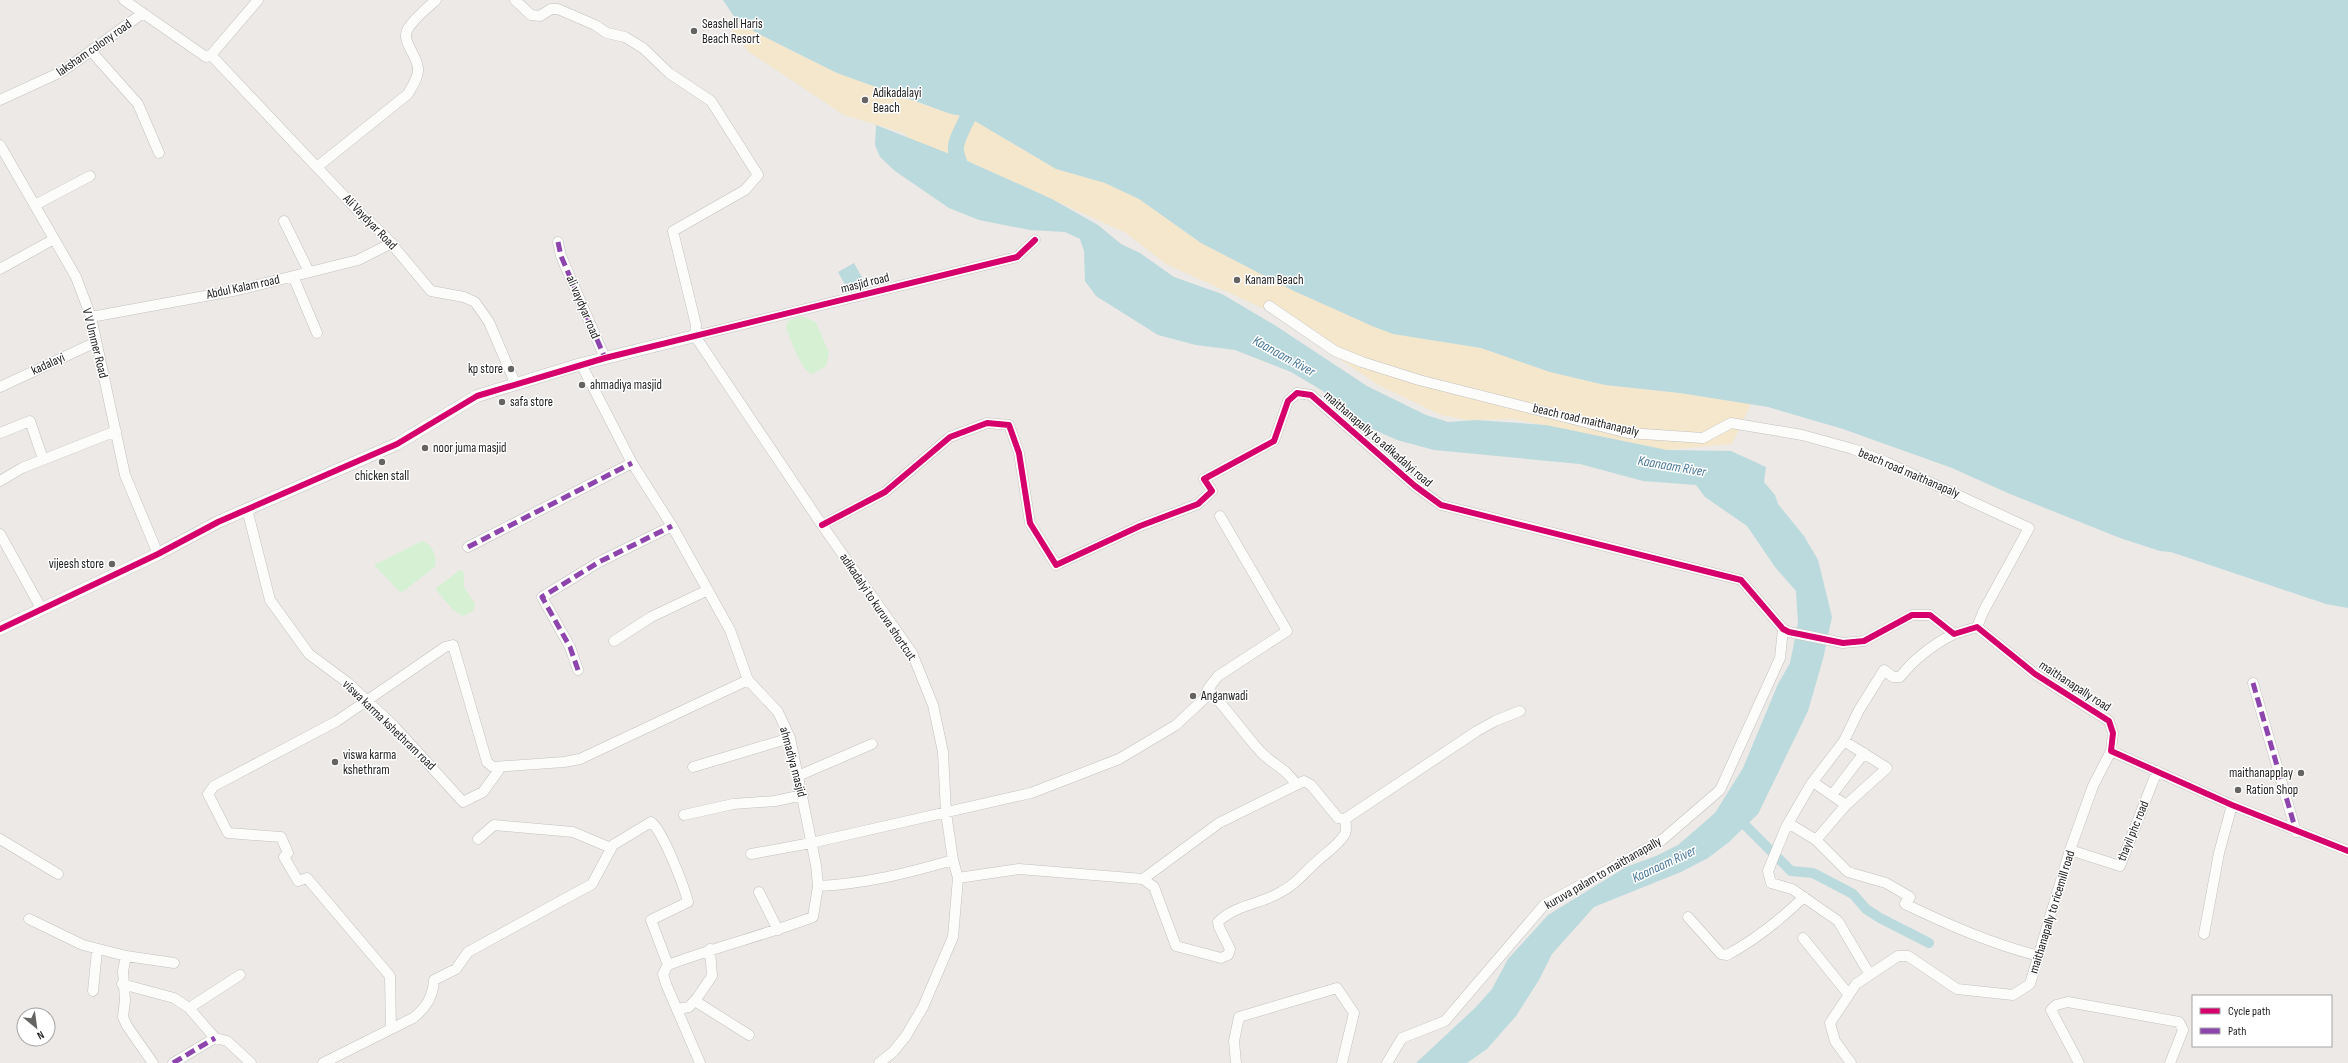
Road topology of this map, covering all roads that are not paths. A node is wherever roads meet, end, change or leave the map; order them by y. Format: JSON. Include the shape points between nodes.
{"nodes":[{"id":1,"x":124,"y":0,"type":"edge"},
{"id":2,"x":258,"y":0,"type":"edge"},
{"id":3,"x":436,"y":0,"type":"edge"},
{"id":4,"x":515,"y":0,"type":"edge"},
{"id":5,"x":143,"y":13,"type":"junction"},
{"id":6,"x":91,"y":51,"type":"junction"},
{"id":7,"x":211,"y":55,"type":"junction"},
{"id":8,"x":0,"y":100,"type":"edge"},
{"id":9,"x":0,"y":145,"type":"edge"},
{"id":10,"x":159,"y":153,"type":"dead end"},
{"id":11,"x":317,"y":167,"type":"junction"},
{"id":12,"x":90,"y":176,"type":"dead end"},
{"id":13,"x":35,"y":206,"type":"junction"},
{"id":14,"x":284,"y":221,"type":"dead end"},
{"id":15,"x":54,"y":239,"type":"junction"},
{"id":16,"x":1035,"y":240,"type":"dead end"},
{"id":17,"x":558,"y":242,"type":"dead end"},
{"id":18,"x":392,"y":243,"type":"junction"},
{"id":19,"x":0,"y":269,"type":"edge"},
{"id":20,"x":309,"y":272,"type":"junction"},
{"id":21,"x":293,"y":276,"type":"junction"},
{"id":22,"x":1269,"y":306,"type":"dead end"},
{"id":23,"x":90,"y":317,"type":"junction"},
{"id":24,"x":316,"y":333,"type":"dead end"},
{"id":25,"x":695,"y":336,"type":"junction"},
{"id":26,"x":96,"y":342,"type":"junction"},
{"id":27,"x":605,"y":358,"type":"junction"},
{"id":28,"x":581,"y":364,"type":"junction"},
{"id":29,"x":516,"y":385,"type":"junction"},
{"id":30,"x":0,"y":387,"type":"edge"},
{"id":31,"x":116,"y":431,"type":"junction"},
{"id":32,"x":0,"y":433,"type":"edge"},
{"id":33,"x":43,"y":460,"type":"junction"},
{"id":34,"x":632,"y":463,"type":"junction"},
{"id":35,"x":0,"y":481,"type":"edge"},
{"id":36,"x":247,"y":509,"type":"junction"},
{"id":37,"x":1220,"y":516,"type":"dead end"},
{"id":38,"x":822,"y":525,"type":"junction"},
{"id":39,"x":672,"y":526,"type":"junction"},
{"id":40,"x":0,"y":534,"type":"edge"},
{"id":41,"x":468,"y":547,"type":"dead end"},
{"id":42,"x":158,"y":554,"type":"junction"},
{"id":43,"x":708,"y":590,"type":"junction"},
{"id":44,"x":41,"y":608,"type":"junction"},
{"id":45,"x":1977,"y":628,"type":"junction"},
{"id":46,"x":0,"y":629,"type":"edge"},
{"id":47,"x":1786,"y":630,"type":"junction"},
{"id":48,"x":1954,"y":634,"type":"junction"},
{"id":49,"x":614,"y":641,"type":"dead end"},
{"id":50,"x":578,"y":670,"type":"dead end"},
{"id":51,"x":748,"y":680,"type":"junction"},
{"id":52,"x":2253,"y":683,"type":"dead end"},
{"id":53,"x":1208,"y":689,"type":"junction"},
{"id":54,"x":367,"y":700,"type":"junction"},
{"id":55,"x":1520,"y":711,"type":"dead end"},
{"id":56,"x":790,"y":738,"type":"junction"},
{"id":57,"x":1844,"y":741,"type":"junction"},
{"id":58,"x":872,"y":744,"type":"dead end"},
{"id":59,"x":2111,"y":751,"type":"junction"},
{"id":60,"x":1864,"y":753,"type":"junction"},
{"id":61,"x":501,"y":767,"type":"junction"},
{"id":62,"x":693,"y":767,"type":"dead end"},
{"id":63,"x":2157,"y":771,"type":"junction"},
{"id":64,"x":798,"y":776,"type":"junction"},
{"id":65,"x":1813,"y":782,"type":"junction"},
{"id":66,"x":1296,"y":785,"type":"junction"},
{"id":67,"x":1832,"y":795,"type":"junction"},
{"id":68,"x":802,"y":796,"type":"junction"},
{"id":69,"x":1846,"y":805,"type":"junction"},
{"id":70,"x":2232,"y":805,"type":"junction"},
{"id":71,"x":946,"y":812,"type":"junction"},
{"id":72,"x":684,"y":815,"type":"dead end"},
{"id":73,"x":1345,"y":819,"type":"junction"},
{"id":74,"x":1786,"y":827,"type":"junction"},
{"id":75,"x":2296,"y":832,"type":"junction"},
{"id":76,"x":0,"y":839,"type":"edge"},
{"id":77,"x":478,"y":839,"type":"dead end"},
{"id":78,"x":1816,"y":840,"type":"junction"},
{"id":79,"x":811,"y":843,"type":"junction"},
{"id":80,"x":611,"y":848,"type":"junction"},
{"id":81,"x":2070,"y":850,"type":"junction"},
{"id":82,"x":2348,"y":851,"type":"edge"},
{"id":83,"x":751,"y":854,"type":"dead end"},
{"id":84,"x":953,"y":860,"type":"junction"},
{"id":85,"x":58,"y":874,"type":"dead end"},
{"id":86,"x":958,"y":878,"type":"junction"},
{"id":87,"x":1143,"y":879,"type":"junction"},
{"id":88,"x":818,"y":886,"type":"junction"},
{"id":89,"x":759,"y":892,"type":"dead end"},
{"id":90,"x":1804,"y":897,"type":"junction"},
{"id":91,"x":1688,"y":917,"type":"dead end"},
{"id":92,"x":29,"y":919,"type":"dead end"},
{"id":93,"x":778,"y":930,"type":"junction"},
{"id":94,"x":2204,"y":934,"type":"dead end"},
{"id":95,"x":1803,"y":938,"type":"dead end"},
{"id":96,"x":97,"y":950,"type":"junction"},
{"id":97,"x":710,"y":950,"type":"junction"},
{"id":98,"x":126,"y":956,"type":"junction"},
{"id":99,"x":2039,"y":956,"type":"junction"},
{"id":100,"x":174,"y":963,"type":"dead end"},
{"id":101,"x":668,"y":965,"type":"junction"},
{"id":102,"x":240,"y":975,"type":"dead end"},
{"id":103,"x":1870,"y":975,"type":"junction"},
{"id":104,"x":122,"y":984,"type":"junction"},
{"id":105,"x":93,"y":991,"type":"dead end"},
{"id":106,"x":1849,"y":995,"type":"junction"},
{"id":107,"x":695,"y":1001,"type":"junction"},
{"id":108,"x":189,"y":1008,"type":"junction"},
{"id":109,"x":677,"y":1010,"type":"junction"},
{"id":110,"x":391,"y":1030,"type":"junction"},
{"id":111,"x":749,"y":1035,"type":"dead end"},
{"id":112,"x":215,"y":1038,"type":"junction"},
{"id":113,"x":153,"y":1063,"type":"edge"},
{"id":114,"x":173,"y":1063,"type":"edge"},
{"id":115,"x":251,"y":1063,"type":"edge"},
{"id":116,"x":323,"y":1063,"type":"edge"},
{"id":117,"x":700,"y":1063,"type":"edge"},
{"id":118,"x":879,"y":1063,"type":"edge"},
{"id":119,"x":1236,"y":1063,"type":"edge"},
{"id":120,"x":1342,"y":1063,"type":"edge"},
{"id":121,"x":1387,"y":1063,"type":"edge"},
{"id":122,"x":1851,"y":1063,"type":"edge"},
{"id":123,"x":2079,"y":1063,"type":"edge"},
{"id":124,"x":2170,"y":1063,"type":"edge"}],
"edges":[{"from":1,"to":5,"type":"street"},
{"from":2,"to":7,"type":"street"},
{"from":3,"to":11,"type":"street","via":[[408,27],[407,42],[418,68],[408,94]]},
{"from":4,"to":25,"type":"street","via":[[531,15],[540,16],[551,9],[558,9],[608,33],[625,37],[643,48],[669,73],[712,101],[758,175],[744,190],[673,231],[696,325]]},
{"from":5,"to":6,"type":"street","name":"laksham colony road"},
{"from":5,"to":7,"type":"street","via":[[206,58]]},
{"from":6,"to":8,"type":"street","name":"laksham colony road","via":[[63,71]]},
{"from":6,"to":10,"type":"street","via":[[138,104]]},
{"from":7,"to":11,"type":"street","name":"Ali Vaydyar Road"},
{"from":9,"to":13,"type":"street","name":"V V Ummer Road"},
{"from":11,"to":18,"type":"street","name":"Ali Vaydyar Road"},
{"from":12,"to":13,"type":"street"},
{"from":13,"to":15,"type":"street","name":"V V Ummer Road"},
{"from":14,"to":20,"type":"street"},
{"from":15,"to":19,"type":"street"},
{"from":15,"to":23,"type":"street","name":"V V Ummer Road","via":[[76,277]]},
{"from":16,"to":25,"type":"street","name":"masjid road","via":[[1017,257]]},
{"from":17,"to":27,"type":"street","name":"ali vaydyar road","via":[[561,256]]},
{"from":18,"to":20,"type":"street","name":"Abdul Kalam road","via":[[358,260]]},
{"from":18,"to":29,"type":"street","name":"Ali Vaydyar Road","via":[[431,291],[464,297],[475,302],[488,322]]},
{"from":20,"to":21,"type":"street","name":"Abdul Kalam road"},
{"from":21,"to":23,"type":"street","name":"Abdul Kalam road","via":[[238,290]]},
{"from":21,"to":24,"type":"street"},
{"from":22,"to":45,"type":"street","name":"beach road maithanapaly","via":[[1335,351],[1419,380],[1628,433],[1703,438],[1731,424],[1802,435],[1853,449],[1944,488],[2029,528],[1983,612]]},
{"from":23,"to":26,"type":"street","name":"V V Ummer Road"},
{"from":25,"to":27,"type":"street"},
{"from":25,"to":38,"type":"street","name":"adikadalyi to kuruva shortcut"},
{"from":26,"to":30,"type":"street","name":"kadalayi"},
{"from":26,"to":31,"type":"street","name":"V V Ummer Road"},
{"from":27,"to":28,"type":"street"},
{"from":28,"to":29,"type":"street"},
{"from":28,"to":34,"type":"street","name":"ahmadiya masjid"},
{"from":29,"to":36,"type":"street","via":[[477,396],[397,444]]},
{"from":31,"to":33,"type":"street"},
{"from":31,"to":42,"type":"street","name":"V V Ummer Road","via":[[125,475]]},
{"from":32,"to":33,"type":"street","via":[[30,421]]},
{"from":33,"to":35,"type":"street","via":[[22,468]]},
{"from":34,"to":39,"type":"street","name":"ahmadiya masjid"},
{"from":34,"to":41,"type":"street"},
{"from":36,"to":42,"type":"street"},
{"from":36,"to":54,"type":"street","name":"viswa karma kshethram road","via":[[270,600],[309,654]]},
{"from":37,"to":53,"type":"street","via":[[1286,630],[1218,676]]},
{"from":38,"to":47,"type":"street","name":"maithanapally to adikadalyi road","via":[[885,492],[950,437],[987,423],[1009,425],[1019,453],[1030,523],[1056,565],[1140,526],[1198,504],[1212,491],[1204,479],[1274,441],[1288,401],[1297,393],[1311,395],[1415,486],[1441,505],[1741,580]]},
{"from":38,"to":71,"type":"street","name":"adikadalyi to kuruva shortcut","via":[[912,653],[933,705],[943,752]]},
{"from":39,"to":43,"type":"street","name":"ahmadiya masjid"},
{"from":39,"to":50,"type":"street","via":[[599,562],[542,596],[570,647]]},
{"from":40,"to":44,"type":"street"},
{"from":42,"to":44,"type":"street"},
{"from":43,"to":49,"type":"street","via":[[651,617]]},
{"from":43,"to":51,"type":"street","name":"ahmadiya masjid","via":[[730,630]]},
{"from":44,"to":46,"type":"street"},
{"from":45,"to":48,"type":"street"},
{"from":45,"to":59,"type":"street","name":"maithanapally road","via":[[2035,674],[2109,721],[2113,734]]},
{"from":47,"to":48,"type":"street","via":[[1843,643],[1864,641],[1912,615],[1930,615]]},
{"from":47,"to":121,"type":"street","name":"kuruva palam to maithanapally","via":[[1780,658],[1720,790],[1662,840],[1544,905],[1446,1020],[1402,1038]]},
{"from":48,"to":57,"type":"street","via":[[1934,644],[1912,662],[1900,677],[1893,677],[1884,670],[1859,710]]},
{"from":51,"to":56,"type":"street","name":"ahmadiya masjid","via":[[778,712]]},
{"from":51,"to":61,"type":"street","via":[[580,759]]},
{"from":52,"to":75,"type":"street"},
{"from":53,"to":66,"type":"street","via":[[1229,711],[1261,753],[1291,776]]},
{"from":53,"to":71,"type":"street","via":[[1205,698],[1176,725],[1119,759],[1031,793]]},
{"from":54,"to":61,"type":"street","name":"viswa karma kshethram road","via":[[463,802],[483,792]]},
{"from":54,"to":61,"type":"street","via":[[445,647],[453,645],[487,762],[493,767]]},
{"from":54,"to":110,"type":"street","via":[[337,721],[214,786],[208,794],[228,833],[281,837],[288,854],[284,857],[298,881],[307,878],[390,976]]},
{"from":55,"to":73,"type":"street","via":[[1495,720],[1477,731]]},
{"from":56,"to":62,"type":"street"},
{"from":56,"to":64,"type":"street","name":"ahmadiya masjid"},
{"from":57,"to":60,"type":"street"},
{"from":57,"to":65,"type":"street"},
{"from":58,"to":64,"type":"street"},
{"from":59,"to":63,"type":"street"},
{"from":59,"to":81,"type":"street","name":"maithanapally to ricemill road","via":[[2093,786]]},
{"from":60,"to":67,"type":"street"},
{"from":60,"to":69,"type":"street","via":[[1887,768]]},
{"from":63,"to":70,"type":"street"},
{"from":63,"to":81,"type":"street","name":"thayil phc road","via":[[2120,866]]},
{"from":64,"to":68,"type":"street","name":"ahmadiya masjid"},
{"from":65,"to":67,"type":"street"},
{"from":65,"to":74,"type":"street"},
{"from":66,"to":73,"type":"street","via":[[1304,781],[1311,785],[1338,818]]},
{"from":66,"to":87,"type":"street","via":[[1219,823]]},
{"from":67,"to":69,"type":"street"},
{"from":68,"to":72,"type":"street","via":[[733,804]]},
{"from":68,"to":79,"type":"street","name":"ahmadiya masjid"},
{"from":69,"to":78,"type":"street"},
{"from":70,"to":75,"type":"street"},
{"from":70,"to":94,"type":"street","via":[[2219,853]]},
{"from":71,"to":79,"type":"street"},
{"from":71,"to":84,"type":"street","name":"adikadalyi to kuruva shortcut"},
{"from":73,"to":87,"type":"street","via":[[1347,829],[1344,836],[1313,864],[1300,880],[1278,894],[1254,902],[1218,922],[1230,949],[1228,955],[1220,958],[1176,946],[1154,887]]},
{"from":74,"to":78,"type":"street","via":[[1793,826]]},
{"from":74,"to":90,"type":"street","via":[[1768,871],[1771,882],[1792,889]]},
{"from":75,"to":82,"type":"street"},
{"from":76,"to":85,"type":"street"},
{"from":77,"to":80,"type":"street","via":[[494,825],[573,832]]},
{"from":78,"to":99,"type":"street","via":[[1848,872],[1886,883],[1906,893],[1910,897],[1905,904],[1954,927]]},
{"from":79,"to":83,"type":"street"},
{"from":79,"to":88,"type":"street","name":"ahmadiya masjid"},
{"from":80,"to":101,"type":"street","via":[[648,823],[654,825],[658,831],[688,902],[651,920],[663,946]]},
{"from":80,"to":110,"type":"street","via":[[592,884],[468,952],[456,968],[434,980],[432,995],[424,1009],[414,1018]]},
{"from":81,"to":99,"type":"street","name":"maithanapally to ricemill road"},
{"from":84,"to":86,"type":"street","name":"adikadalyi to kuruva shortcut"},
{"from":84,"to":88,"type":"street","via":[[894,877],[844,885]]},
{"from":86,"to":87,"type":"street","via":[[1019,869]]},
{"from":86,"to":118,"type":"street","name":"adikadalyi to kuruva shortcut","via":[[953,937],[947,952],[923,1008],[906,1036],[893,1052]]},
{"from":88,"to":93,"type":"street","name":"ahmadiya masjid","via":[[813,917]]},
{"from":89,"to":93,"type":"street"},
{"from":90,"to":91,"type":"street","via":[[1754,941],[1727,955],[1721,954]]},
{"from":90,"to":103,"type":"street","via":[[1838,921]]},
{"from":92,"to":96,"type":"street","via":[[83,946]]},
{"from":93,"to":97,"type":"street","name":"ahmadiya masjid"},
{"from":95,"to":106,"type":"street"},
{"from":96,"to":98,"type":"street"},
{"from":96,"to":105,"type":"street"},
{"from":97,"to":101,"type":"street","name":"ahmadiya masjid"},
{"from":97,"to":107,"type":"street","via":[[712,976]]},
{"from":98,"to":100,"type":"street"},
{"from":98,"to":104,"type":"street"},
{"from":99,"to":103,"type":"street","name":"maithanapally to ricemill road","via":[[2030,984],[2014,995],[1957,989],[1908,956],[1898,956]]},
{"from":101,"to":109,"type":"street","via":[[664,974]]},
{"from":102,"to":108,"type":"street"},
{"from":103,"to":106,"type":"street","name":"maithanapally to ricemill road","via":[[1856,984]]},
{"from":104,"to":108,"type":"street","via":[[174,998]]},
{"from":104,"to":113,"type":"street","via":[[125,1000],[123,1017]]},
{"from":106,"to":122,"type":"street","name":"maithanapally to ricemill road","via":[[1830,1023],[1835,1041]]},
{"from":107,"to":109,"type":"street","via":[[689,1007]]},
{"from":107,"to":111,"type":"street"},
{"from":108,"to":112,"type":"street"},
{"from":109,"to":117,"type":"street"},
{"from":110,"to":116,"type":"street"},
{"from":112,"to":114,"type":"street"},
{"from":112,"to":115,"type":"street","via":[[227,1041]]},
{"from":119,"to":120,"type":"street","via":[[1234,1041],[1239,1017],[1337,988],[1354,1013]]},
{"from":123,"to":124,"type":"street","via":[[2051,1010],[2056,1005],[2068,1002],[2179,1022],[2183,1030]]}]}
